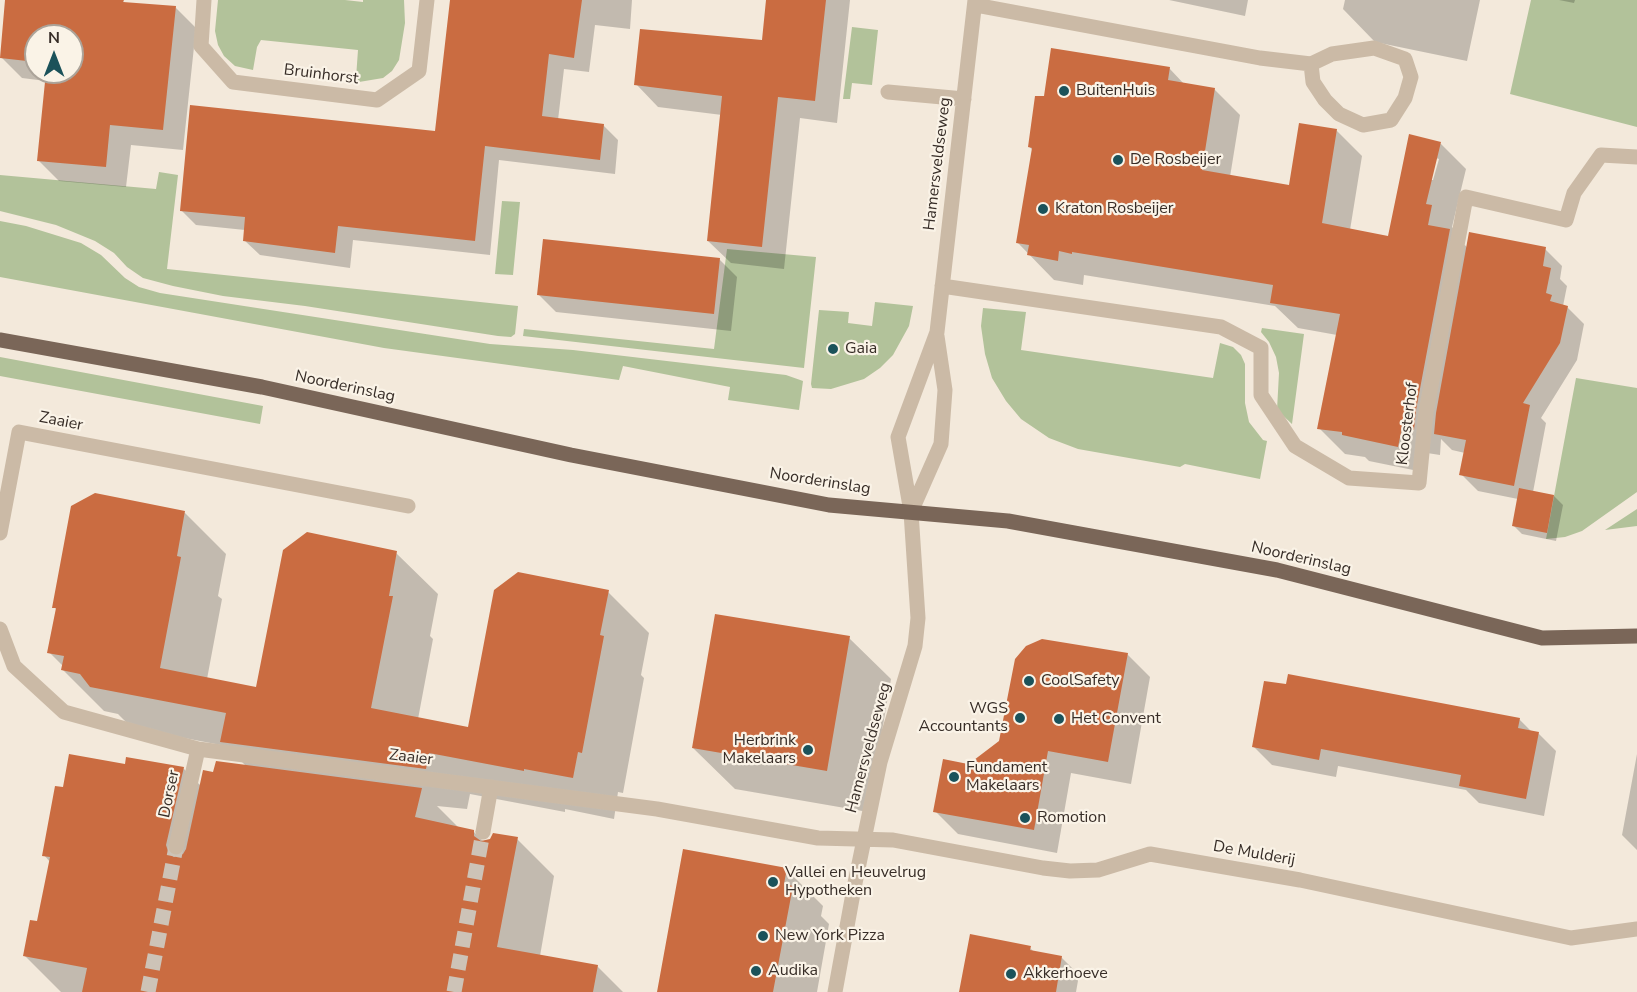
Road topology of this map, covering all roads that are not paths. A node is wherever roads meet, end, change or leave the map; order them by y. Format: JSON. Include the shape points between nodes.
{"nodes":[{"id":1,"x":204,"y":0,"type":"edge"},
{"id":2,"x":427,"y":0,"type":"edge"},
{"id":3,"x":975,"y":3,"type":"edge"},
{"id":4,"x":1311,"y":64,"type":"junction"},
{"id":5,"x":888,"y":92,"type":"dead end"},
{"id":6,"x":964,"y":99,"type":"junction"},
{"id":7,"x":1637,"y":158,"type":"edge"},
{"id":8,"x":942,"y":286,"type":"junction"},
{"id":9,"x":937,"y":332,"type":"junction"},
{"id":10,"x":0,"y":340,"type":"edge"},
{"id":11,"x":408,"y":506,"type":"dead end"},
{"id":12,"x":911,"y":512,"type":"junction"},
{"id":13,"x":0,"y":533,"type":"edge"},
{"id":14,"x":0,"y":629,"type":"edge"},
{"id":15,"x":1637,"y":636,"type":"edge"},
{"id":16,"x":198,"y":749,"type":"junction"},
{"id":17,"x":491,"y":787,"type":"junction"},
{"id":18,"x":483,"y":832,"type":"tunnel mouth"},
{"id":19,"x":864,"y":839,"type":"junction"},
{"id":20,"x":176,"y":847,"type":"tunnel mouth"},
{"id":21,"x":1637,"y":929,"type":"edge"},
{"id":22,"x":835,"y":992,"type":"edge"}],
"edges":[{"from":1,"to":2,"type":"street","name":"Bruinhorst","via":[[201,46],[232,82],[377,100],[419,71]]},
{"from":3,"to":4,"type":"street","via":[[1260,58]]},
{"from":3,"to":6,"type":"street","name":"Hamersveldseweg"},
{"from":4,"to":4,"type":"street","via":[[1332,54],[1374,48],[1405,59],[1411,77],[1405,98],[1391,120],[1363,125],[1339,114],[1325,100],[1313,82]]},
{"from":5,"to":6,"type":"street"},
{"from":6,"to":8,"type":"street","name":"Hamersveldseweg"},
{"from":7,"to":8,"type":"street","name":"Kloosterhof","via":[[1601,155],[1574,194],[1566,220],[1466,197],[1426,412],[1419,483],[1349,478],[1295,446],[1261,395],[1261,348],[1221,327]]},
{"from":8,"to":9,"type":"street","name":"Hamersveldseweg"},
{"from":9,"to":12,"type":"street","name":"Hamersveldseweg","via":[[945,390],[940,444]]},
{"from":9,"to":12,"type":"street","name":"Hamersveldseweg","via":[[898,437]]},
{"from":10,"to":12,"type":"main road","name":"Noorderinslag","via":[[262,387],[571,455],[829,505]]},
{"from":11,"to":13,"type":"street","name":"Zaaier","via":[[19,432]]},
{"from":12,"to":15,"type":"main road","name":"Noorderinslag","via":[[1008,521],[1277,570],[1542,638]]},
{"from":12,"to":19,"type":"street","name":"Hamersveldseweg","via":[[918,618],[915,646],[880,762]]},
{"from":14,"to":16,"type":"street","name":"Zaaier","via":[[14,666],[64,712]]},
{"from":16,"to":17,"type":"street","name":"Zaaier"},
{"from":16,"to":20,"type":"street","name":"Dorser"},
{"from":17,"to":18,"type":"street"},
{"from":17,"to":19,"type":"street","name":"Zaaier","via":[[657,808],[818,838]]},
{"from":19,"to":21,"type":"street","name":"De Mulderij","via":[[893,840],[1070,871],[1098,870],[1150,854],[1300,880],[1571,938]]},
{"from":19,"to":22,"type":"street","name":"Hamersveldseweg"}]}
